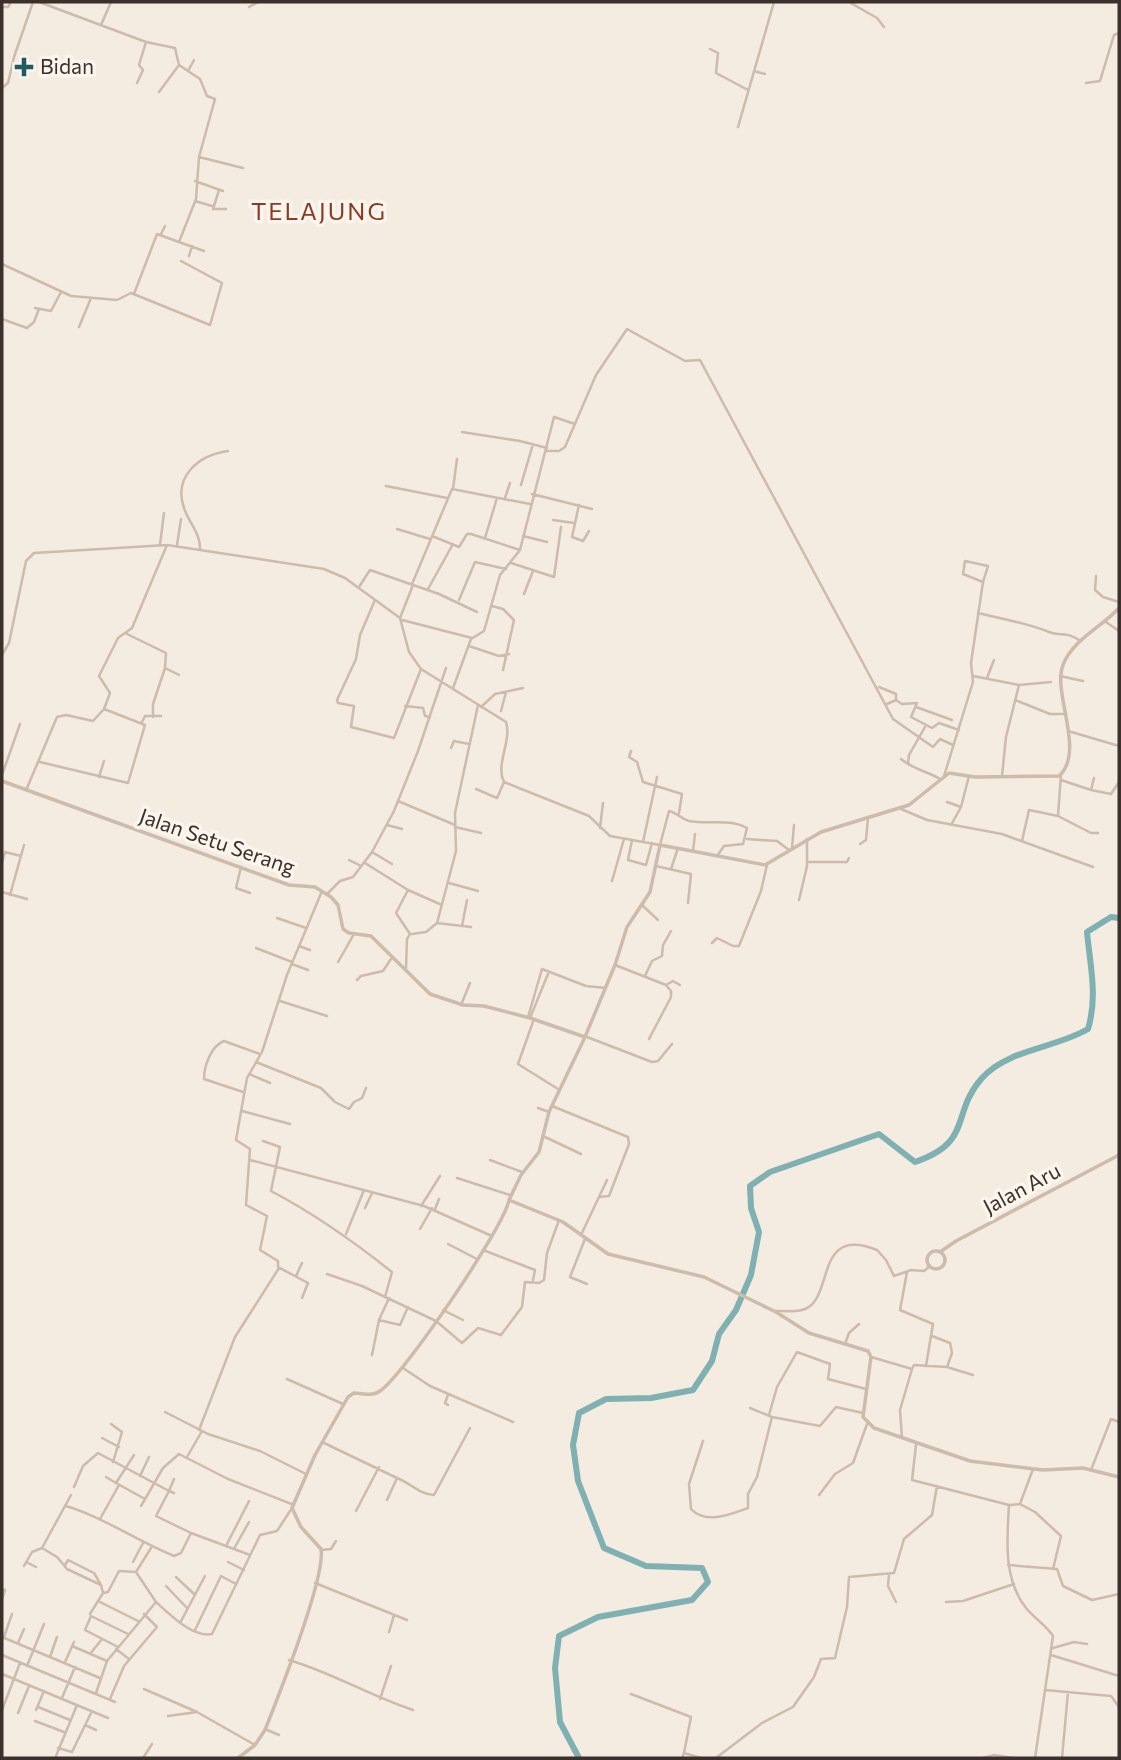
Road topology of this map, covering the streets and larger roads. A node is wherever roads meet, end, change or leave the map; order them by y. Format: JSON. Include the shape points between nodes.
{"nodes":[{"id":1,"x":10,"y":2,"type":"edge"},
{"id":2,"x":33,"y":2,"type":"edge"},
{"id":3,"x":39,"y":2,"type":"edge"},
{"id":4,"x":111,"y":2,"type":"edge"},
{"id":5,"x":258,"y":2,"type":"edge"},
{"id":6,"x":774,"y":2,"type":"edge"},
{"id":7,"x":849,"y":2,"type":"edge"},
{"id":8,"x":2,"y":7,"type":"edge"},
{"id":9,"x":248,"y":7,"type":"dead end"},
{"id":10,"x":101,"y":25,"type":"junction"},
{"id":11,"x":884,"y":27,"type":"dead end"},
{"id":12,"x":1119,"y":33,"type":"edge"},
{"id":13,"x":146,"y":42,"type":"junction"},
{"id":14,"x":710,"y":50,"type":"dead end"},
{"id":15,"x":194,"y":60,"type":"dead end"},
{"id":16,"x":179,"y":65,"type":"junction"},
{"id":17,"x":188,"y":71,"type":"junction"},
{"id":18,"x":754,"y":71,"type":"junction"},
{"id":19,"x":765,"y":74,"type":"dead end"},
{"id":20,"x":137,"y":83,"type":"dead end"},
{"id":21,"x":1086,"y":83,"type":"dead end"},
{"id":22,"x":2,"y":88,"type":"edge"},
{"id":23,"x":748,"y":90,"type":"junction"},
{"id":24,"x":159,"y":92,"type":"dead end"},
{"id":25,"x":738,"y":127,"type":"dead end"},
{"id":26,"x":199,"y":157,"type":"junction"},
{"id":27,"x":243,"y":168,"type":"dead end"},
{"id":28,"x":195,"y":181,"type":"junction"},
{"id":29,"x":195,"y":201,"type":"junction"},
{"id":30,"x":213,"y":207,"type":"junction"},
{"id":31,"x":226,"y":208,"type":"dead end"},
{"id":32,"x":165,"y":226,"type":"dead end"},
{"id":33,"x":161,"y":234,"type":"junction"},
{"id":34,"x":179,"y":242,"type":"junction"},
{"id":35,"x":192,"y":246,"type":"junction"},
{"id":36,"x":204,"y":251,"type":"dead end"},
{"id":37,"x":189,"y":257,"type":"dead end"},
{"id":38,"x":181,"y":261,"type":"dead end"},
{"id":39,"x":2,"y":264,"type":"edge"},
{"id":40,"x":61,"y":292,"type":"junction"},
{"id":41,"x":134,"y":294,"type":"junction"},
{"id":42,"x":91,"y":298,"type":"junction"},
{"id":43,"x":2,"y":319,"type":"edge"},
{"id":44,"x":79,"y":327,"type":"dead end"},
{"id":45,"x":575,"y":424,"type":"junction"},
{"id":46,"x":462,"y":432,"type":"dead end"},
{"id":47,"x":533,"y":444,"type":"junction"},
{"id":48,"x":546,"y":450,"type":"junction"},
{"id":49,"x":229,"y":452,"type":"dead end"},
{"id":50,"x":457,"y":459,"type":"dead end"},
{"id":51,"x":510,"y":483,"type":"dead end"},
{"id":52,"x":521,"y":485,"type":"dead end"},
{"id":53,"x":386,"y":486,"type":"dead end"},
{"id":54,"x":453,"y":489,"type":"junction"},
{"id":55,"x":532,"y":494,"type":"junction"},
{"id":56,"x":498,"y":496,"type":"junction"},
{"id":57,"x":447,"y":498,"type":"junction"},
{"id":58,"x":505,"y":498,"type":"junction"},
{"id":59,"x":530,"y":504,"type":"junction"},
{"id":60,"x":579,"y":505,"type":"junction"},
{"id":61,"x":592,"y":509,"type":"dead end"},
{"id":62,"x":164,"y":513,"type":"dead end"},
{"id":63,"x":181,"y":519,"type":"dead end"},
{"id":64,"x":553,"y":520,"type":"dead end"},
{"id":65,"x":574,"y":523,"type":"junction"},
{"id":66,"x":561,"y":527,"type":"dead end"},
{"id":67,"x":397,"y":529,"type":"dead end"},
{"id":68,"x":589,"y":531,"type":"dead end"},
{"id":69,"x":523,"y":536,"type":"junction"},
{"id":70,"x":431,"y":538,"type":"junction"},
{"id":71,"x":485,"y":538,"type":"junction"},
{"id":72,"x":547,"y":541,"type":"dead end"},
{"id":73,"x":453,"y":544,"type":"junction"},
{"id":74,"x":160,"y":545,"type":"junction"},
{"id":75,"x":167,"y":545,"type":"junction"},
{"id":76,"x":177,"y":545,"type":"junction"},
{"id":77,"x":200,"y":550,"type":"junction"},
{"id":78,"x":520,"y":550,"type":"junction"},
{"id":79,"x":510,"y":564,"type":"junction"},
{"id":80,"x":506,"y":569,"type":"junction"},
{"id":81,"x":533,"y":572,"type":"junction"},
{"id":82,"x":1096,"y":576,"type":"dead end"},
{"id":83,"x":983,"y":582,"type":"junction"},
{"id":84,"x":413,"y":584,"type":"junction"},
{"id":85,"x":359,"y":587,"type":"junction"},
{"id":86,"x":428,"y":589,"type":"junction"},
{"id":87,"x":524,"y":594,"type":"dead end"},
{"id":88,"x":375,"y":600,"type":"junction"},
{"id":89,"x":458,"y":602,"type":"junction"},
{"id":90,"x":1119,"y":602,"type":"edge"},
{"id":91,"x":492,"y":606,"type":"junction"},
{"id":92,"x":1119,"y":608,"type":"edge"},
{"id":93,"x":477,"y":612,"type":"dead end"},
{"id":94,"x":978,"y":613,"type":"junction"},
{"id":95,"x":401,"y":619,"type":"junction"},
{"id":96,"x":1106,"y":622,"type":"junction"},
{"id":97,"x":1119,"y":631,"type":"edge"},
{"id":98,"x":127,"y":634,"type":"junction"},
{"id":99,"x":472,"y":638,"type":"junction"},
{"id":100,"x":1081,"y":640,"type":"junction"},
{"id":101,"x":470,"y":646,"type":"junction"},
{"id":102,"x":509,"y":654,"type":"junction"},
{"id":103,"x":2,"y":655,"type":"edge"},
{"id":104,"x":994,"y":660,"type":"dead end"},
{"id":105,"x":165,"y":668,"type":"junction"},
{"id":106,"x":446,"y":668,"type":"dead end"},
{"id":107,"x":421,"y":669,"type":"junction"},
{"id":108,"x":503,"y":670,"type":"dead end"},
{"id":109,"x":179,"y":675,"type":"dead end"},
{"id":110,"x":974,"y":676,"type":"junction"},
{"id":111,"x":1060,"y":676,"type":"junction"},
{"id":112,"x":987,"y":678,"type":"junction"},
{"id":113,"x":439,"y":680,"type":"junction"},
{"id":114,"x":1083,"y":681,"type":"dead end"},
{"id":115,"x":1051,"y":682,"type":"dead end"},
{"id":116,"x":1019,"y":684,"type":"junction"},
{"id":117,"x":877,"y":687,"type":"junction"},
{"id":118,"x":523,"y":688,"type":"dead end"},
{"id":119,"x":452,"y":689,"type":"junction"},
{"id":120,"x":506,"y":692,"type":"junction"},
{"id":121,"x":1015,"y":699,"type":"junction"},
{"id":122,"x":896,"y":700,"type":"junction"},
{"id":123,"x":887,"y":704,"type":"junction"},
{"id":124,"x":405,"y":706,"type":"junction"},
{"id":125,"x":480,"y":706,"type":"junction"},
{"id":126,"x":916,"y":707,"type":"junction"},
{"id":127,"x":104,"y":709,"type":"junction"},
{"id":128,"x":501,"y":712,"type":"dead end"},
{"id":129,"x":1066,"y":714,"type":"junction"},
{"id":130,"x":162,"y":716,"type":"dead end"},
{"id":131,"x":153,"y":717,"type":"junction"},
{"id":132,"x":430,"y":718,"type":"junction"},
{"id":133,"x":952,"y":720,"type":"dead end"},
{"id":134,"x":142,"y":722,"type":"junction"},
{"id":135,"x":20,"y":723,"type":"dead end"},
{"id":136,"x":925,"y":726,"type":"junction"},
{"id":137,"x":959,"y":730,"type":"junction"},
{"id":138,"x":1068,"y":731,"type":"junction"},
{"id":139,"x":918,"y":738,"type":"junction"},
{"id":140,"x":469,"y":744,"type":"junction"},
{"id":141,"x":953,"y":745,"type":"junction"},
{"id":142,"x":1119,"y":746,"type":"edge"},
{"id":143,"x":451,"y":748,"type":"dead end"},
{"id":144,"x":631,"y":751,"type":"dead end"},
{"id":145,"x":901,"y":759,"type":"dead end"},
{"id":146,"x":104,"y":761,"type":"dead end"},
{"id":147,"x":40,"y":762,"type":"junction"},
{"id":148,"x":908,"y":764,"type":"junction"},
{"id":149,"x":1061,"y":774,"type":"junction"},
{"id":150,"x":2,"y":775,"type":"edge"},
{"id":151,"x":969,"y":776,"type":"junction"},
{"id":152,"x":1002,"y":776,"type":"junction"},
{"id":153,"x":99,"y":777,"type":"junction"},
{"id":154,"x":657,"y":777,"type":"dead end"},
{"id":155,"x":942,"y":778,"type":"junction"},
{"id":156,"x":1094,"y":778,"type":"dead end"},
{"id":157,"x":1061,"y":780,"type":"junction"},
{"id":158,"x":2,"y":781,"type":"edge"},
{"id":159,"x":504,"y":782,"type":"junction"},
{"id":160,"x":1119,"y":782,"type":"edge"},
{"id":161,"x":654,"y":786,"type":"junction"},
{"id":162,"x":27,"y":788,"type":"junction"},
{"id":163,"x":477,"y":789,"type":"dead end"},
{"id":164,"x":1091,"y":790,"type":"junction"},
{"id":165,"x":398,"y":801,"type":"junction"},
{"id":166,"x":947,"y":802,"type":"dead end"},
{"id":167,"x":603,"y":803,"type":"dead end"},
{"id":168,"x":961,"y":807,"type":"junction"},
{"id":169,"x":901,"y":809,"type":"junction"},
{"id":170,"x":679,"y":813,"type":"junction"},
{"id":171,"x":1058,"y":817,"type":"junction"},
{"id":172,"x":868,"y":818,"type":"junction"},
{"id":173,"x":387,"y":825,"type":"junction"},
{"id":174,"x":794,"y":825,"type":"dead end"},
{"id":175,"x":951,"y":825,"type":"junction"},
{"id":176,"x":455,"y":826,"type":"junction"},
{"id":177,"x":600,"y":828,"type":"junction"},
{"id":178,"x":402,"y":829,"type":"dead end"},
{"id":179,"x":481,"y":833,"type":"dead end"},
{"id":180,"x":1098,"y":833,"type":"dead end"},
{"id":181,"x":695,"y":834,"type":"dead end"},
{"id":182,"x":624,"y":839,"type":"junction"},
{"id":183,"x":746,"y":839,"type":"junction"},
{"id":184,"x":807,"y":839,"type":"junction"},
{"id":185,"x":632,"y":840,"type":"junction"},
{"id":186,"x":1022,"y":841,"type":"junction"},
{"id":187,"x":643,"y":842,"type":"junction"},
{"id":188,"x":652,"y":844,"type":"junction"},
{"id":189,"x":860,"y":844,"type":"dead end"},
{"id":190,"x":24,"y":845,"type":"dead end"},
{"id":191,"x":660,"y":845,"type":"junction"},
{"id":192,"x":677,"y":848,"type":"junction"},
{"id":193,"x":790,"y":849,"type":"junction"},
{"id":194,"x":693,"y":851,"type":"junction"},
{"id":195,"x":372,"y":852,"type":"junction"},
{"id":196,"x":20,"y":856,"type":"junction"},
{"id":197,"x":717,"y":856,"type":"junction"},
{"id":198,"x":849,"y":858,"type":"dead end"},
{"id":199,"x":349,"y":860,"type":"dead end"},
{"id":200,"x":364,"y":862,"type":"junction"},
{"id":201,"x":807,"y":862,"type":"junction"},
{"id":202,"x":2,"y":863,"type":"edge"},
{"id":203,"x":392,"y":863,"type":"dead end"},
{"id":204,"x":767,"y":865,"type":"junction"},
{"id":205,"x":361,"y":866,"type":"junction"},
{"id":206,"x":656,"y":866,"type":"junction"},
{"id":207,"x":241,"y":867,"type":"junction"},
{"id":208,"x":1093,"y":867,"type":"dead end"},
{"id":209,"x":671,"y":869,"type":"junction"},
{"id":210,"x":612,"y":881,"type":"dead end"},
{"id":211,"x":449,"y":883,"type":"junction"},
{"id":212,"x":408,"y":890,"type":"junction"},
{"id":213,"x":478,"y":891,"type":"dead end"},
{"id":214,"x":2,"y":892,"type":"edge"},
{"id":215,"x":324,"y":892,"type":"junction"},
{"id":216,"x":250,"y":893,"type":"dead end"},
{"id":217,"x":10,"y":895,"type":"junction"},
{"id":218,"x":27,"y":900,"type":"dead end"},
{"id":219,"x":467,"y":900,"type":"dead end"},
{"id":220,"x":799,"y":900,"type":"dead end"},
{"id":221,"x":688,"y":903,"type":"dead end"},
{"id":222,"x":442,"y":905,"type":"junction"},
{"id":223,"x":642,"y":905,"type":"junction"},
{"id":224,"x":277,"y":918,"type":"dead end"},
{"id":225,"x":658,"y":920,"type":"dead end"},
{"id":226,"x":437,"y":923,"type":"junction"},
{"id":227,"x":462,"y":926,"type":"junction"},
{"id":228,"x":471,"y":927,"type":"dead end"},
{"id":229,"x":306,"y":928,"type":"junction"},
{"id":230,"x":671,"y":931,"type":"dead end"},
{"id":231,"x":354,"y":934,"type":"junction"},
{"id":232,"x":410,"y":934,"type":"junction"},
{"id":233,"x":712,"y":943,"type":"dead end"},
{"id":234,"x":299,"y":946,"type":"junction"},
{"id":235,"x":256,"y":948,"type":"dead end"},
{"id":236,"x":310,"y":950,"type":"dead end"},
{"id":237,"x":391,"y":959,"type":"junction"},
{"id":238,"x":338,"y":962,"type":"dead end"},
{"id":239,"x":292,"y":963,"type":"junction"},
{"id":240,"x":615,"y":965,"type":"junction"},
{"id":241,"x":406,"y":968,"type":"junction"},
{"id":242,"x":308,"y":970,"type":"dead end"},
{"id":243,"x":548,"y":975,"type":"dead end"},
{"id":244,"x":645,"y":976,"type":"junction"},
{"id":245,"x":358,"y":980,"type":"dead end"},
{"id":246,"x":470,"y":984,"type":"dead end"},
{"id":247,"x":666,"y":985,"type":"junction"},
{"id":248,"x":680,"y":985,"type":"dead end"},
{"id":249,"x":606,"y":988,"type":"junction"},
{"id":250,"x":280,"y":1001,"type":"junction"},
{"id":251,"x":461,"y":1005,"type":"junction"},
{"id":252,"x":327,"y":1016,"type":"dead end"},
{"id":253,"x":531,"y":1018,"type":"junction"},
{"id":254,"x":585,"y":1037,"type":"junction"},
{"id":255,"x":649,"y":1038,"type":"dead end"},
{"id":256,"x":672,"y":1044,"type":"dead end"},
{"id":257,"x":260,"y":1054,"type":"junction"},
{"id":258,"x":256,"y":1062,"type":"junction"},
{"id":259,"x":249,"y":1074,"type":"junction"},
{"id":260,"x":270,"y":1083,"type":"dead end"},
{"id":261,"x":366,"y":1088,"type":"dead end"},
{"id":262,"x":558,"y":1089,"type":"junction"},
{"id":263,"x":243,"y":1092,"type":"junction"},
{"id":264,"x":552,"y":1106,"type":"junction"},
{"id":265,"x":537,"y":1108,"type":"dead end"},
{"id":266,"x":242,"y":1111,"type":"junction"},
{"id":267,"x":549,"y":1112,"type":"junction"},
{"id":268,"x":290,"y":1124,"type":"dead end"},
{"id":269,"x":545,"y":1137,"type":"junction"},
{"id":270,"x":263,"y":1141,"type":"dead end"},
{"id":271,"x":581,"y":1154,"type":"dead end"},
{"id":272,"x":1119,"y":1155,"type":"edge"},
{"id":273,"x":250,"y":1160,"type":"junction"},
{"id":274,"x":490,"y":1160,"type":"dead end"},
{"id":275,"x":277,"y":1167,"type":"junction"},
{"id":276,"x":523,"y":1172,"type":"junction"},
{"id":277,"x":439,"y":1176,"type":"dead end"},
{"id":278,"x":457,"y":1178,"type":"dead end"},
{"id":279,"x":607,"y":1180,"type":"dead end"},
{"id":280,"x":364,"y":1190,"type":"junction"},
{"id":281,"x":372,"y":1193,"type":"junction"},
{"id":282,"x":599,"y":1197,"type":"junction"},
{"id":283,"x":510,"y":1198,"type":"junction"},
{"id":284,"x":439,"y":1199,"type":"dead end"},
{"id":285,"x":421,"y":1206,"type":"junction"},
{"id":286,"x":365,"y":1208,"type":"dead end"},
{"id":287,"x":433,"y":1209,"type":"junction"},
{"id":288,"x":559,"y":1220,"type":"junction"},
{"id":289,"x":420,"y":1229,"type":"dead end"},
{"id":290,"x":346,"y":1234,"type":"junction"},
{"id":291,"x":492,"y":1236,"type":"junction"},
{"id":292,"x":583,"y":1237,"type":"junction"},
{"id":293,"x":448,"y":1244,"type":"dead end"},
{"id":294,"x":483,"y":1250,"type":"junction"},
{"id":295,"x":940,"y":1252,"type":"junction"},
{"id":296,"x":477,"y":1259,"type":"junction"},
{"id":297,"x":302,"y":1264,"type":"dead end"},
{"id":298,"x":930,"y":1266,"type":"junction"},
{"id":299,"x":279,"y":1268,"type":"junction"},
{"id":300,"x":907,"y":1272,"type":"junction"},
{"id":301,"x":327,"y":1274,"type":"dead end"},
{"id":302,"x":296,"y":1277,"type":"junction"},
{"id":303,"x":532,"y":1282,"type":"junction"},
{"id":304,"x":587,"y":1284,"type":"dead end"},
{"id":305,"x":387,"y":1297,"type":"junction"},
{"id":306,"x":302,"y":1298,"type":"dead end"},
{"id":307,"x":408,"y":1307,"type":"junction"},
{"id":308,"x":443,"y":1310,"type":"junction"},
{"id":309,"x":774,"y":1311,"type":"junction"},
{"id":310,"x":379,"y":1320,"type":"junction"},
{"id":311,"x":463,"y":1320,"type":"dead end"},
{"id":312,"x":436,"y":1321,"type":"junction"},
{"id":313,"x":859,"y":1324,"type":"dead end"},
{"id":314,"x":932,"y":1336,"type":"junction"},
{"id":315,"x":845,"y":1345,"type":"junction"},
{"id":316,"x":372,"y":1355,"type":"dead end"},
{"id":317,"x":872,"y":1357,"type":"junction"},
{"id":318,"x":926,"y":1366,"type":"junction"},
{"id":319,"x":947,"y":1367,"type":"junction"},
{"id":320,"x":402,"y":1368,"type":"junction"},
{"id":321,"x":912,"y":1369,"type":"junction"},
{"id":322,"x":973,"y":1375,"type":"dead end"},
{"id":323,"x":287,"y":1380,"type":"dead end"},
{"id":324,"x":866,"y":1389,"type":"junction"},
{"id":325,"x":448,"y":1395,"type":"junction"},
{"id":326,"x":343,"y":1404,"type":"junction"},
{"id":327,"x":448,"y":1405,"type":"dead end"},
{"id":328,"x":750,"y":1408,"type":"dead end"},
{"id":329,"x":165,"y":1412,"type":"dead end"},
{"id":330,"x":863,"y":1413,"type":"junction"},
{"id":331,"x":771,"y":1416,"type":"junction"},
{"id":332,"x":513,"y":1422,"type":"dead end"},
{"id":333,"x":1119,"y":1422,"type":"edge"},
{"id":334,"x":111,"y":1424,"type":"dead end"},
{"id":335,"x":867,"y":1424,"type":"junction"},
{"id":336,"x":470,"y":1428,"type":"dead end"},
{"id":337,"x":201,"y":1431,"type":"junction"},
{"id":338,"x":102,"y":1438,"type":"dead end"},
{"id":339,"x":902,"y":1439,"type":"junction"},
{"id":340,"x":703,"y":1441,"type":"dead end"},
{"id":341,"x":322,"y":1442,"type":"junction"},
{"id":342,"x":916,"y":1445,"type":"junction"},
{"id":343,"x":119,"y":1447,"type":"junction"},
{"id":344,"x":134,"y":1455,"type":"dead end"},
{"id":345,"x":187,"y":1457,"type":"junction"},
{"id":346,"x":149,"y":1458,"type":"dead end"},
{"id":347,"x":113,"y":1462,"type":"junction"},
{"id":348,"x":379,"y":1467,"type":"junction"},
{"id":349,"x":126,"y":1468,"type":"junction"},
{"id":350,"x":1034,"y":1469,"type":"junction"},
{"id":351,"x":1091,"y":1470,"type":"junction"},
{"id":352,"x":306,"y":1474,"type":"junction"},
{"id":353,"x":140,"y":1476,"type":"junction"},
{"id":354,"x":106,"y":1477,"type":"dead end"},
{"id":355,"x":1119,"y":1477,"type":"edge"},
{"id":356,"x":397,"y":1478,"type":"junction"},
{"id":357,"x":174,"y":1479,"type":"dead end"},
{"id":358,"x":117,"y":1484,"type":"junction"},
{"id":359,"x":154,"y":1484,"type":"junction"},
{"id":360,"x":937,"y":1486,"type":"junction"},
{"id":361,"x":74,"y":1487,"type":"dead end"},
{"id":362,"x":169,"y":1492,"type":"junction"},
{"id":363,"x":174,"y":1493,"type":"dead end"},
{"id":364,"x":71,"y":1495,"type":"dead end"},
{"id":365,"x":819,"y":1495,"type":"dead end"},
{"id":366,"x":145,"y":1499,"type":"junction"},
{"id":367,"x":387,"y":1500,"type":"dead end"},
{"id":368,"x":249,"y":1501,"type":"dead end"},
{"id":369,"x":1020,"y":1504,"type":"junction"},
{"id":370,"x":66,"y":1506,"type":"junction"},
{"id":371,"x":141,"y":1506,"type":"dead end"},
{"id":372,"x":1009,"y":1506,"type":"junction"},
{"id":373,"x":293,"y":1507,"type":"junction"},
{"id":374,"x":356,"y":1511,"type":"dead end"},
{"id":375,"x":99,"y":1519,"type":"junction"},
{"id":376,"x":249,"y":1522,"type":"dead end"},
{"id":377,"x":191,"y":1533,"type":"junction"},
{"id":378,"x":335,"y":1541,"type":"dead end"},
{"id":379,"x":143,"y":1543,"type":"junction"},
{"id":380,"x":227,"y":1544,"type":"junction"},
{"id":381,"x":151,"y":1547,"type":"junction"},
{"id":382,"x":42,"y":1548,"type":"junction"},
{"id":383,"x":235,"y":1548,"type":"junction"},
{"id":384,"x":322,"y":1550,"type":"junction"},
{"id":385,"x":250,"y":1555,"type":"junction"},
{"id":386,"x":26,"y":1562,"type":"junction"},
{"id":387,"x":133,"y":1562,"type":"dead end"},
{"id":388,"x":228,"y":1562,"type":"dead end"},
{"id":389,"x":64,"y":1565,"type":"junction"},
{"id":390,"x":1008,"y":1565,"type":"junction"},
{"id":391,"x":24,"y":1566,"type":"dead end"},
{"id":392,"x":36,"y":1567,"type":"dead end"},
{"id":393,"x":82,"y":1567,"type":"junction"},
{"id":394,"x":1053,"y":1569,"type":"junction"},
{"id":395,"x":244,"y":1570,"type":"junction"},
{"id":396,"x":91,"y":1571,"type":"junction"},
{"id":397,"x":136,"y":1572,"type":"junction"},
{"id":398,"x":889,"y":1574,"type":"junction"},
{"id":399,"x":78,"y":1575,"type":"junction"},
{"id":400,"x":205,"y":1576,"type":"dead end"},
{"id":401,"x":176,"y":1577,"type":"dead end"},
{"id":402,"x":87,"y":1579,"type":"junction"},
{"id":403,"x":315,"y":1583,"type":"junction"},
{"id":404,"x":237,"y":1584,"type":"junction"},
{"id":405,"x":1014,"y":1584,"type":"junction"},
{"id":406,"x":101,"y":1585,"type":"junction"},
{"id":407,"x":166,"y":1586,"type":"dead end"},
{"id":408,"x":2,"y":1589,"type":"edge"},
{"id":409,"x":103,"y":1592,"type":"junction"},
{"id":410,"x":1119,"y":1594,"type":"edge"},
{"id":411,"x":194,"y":1595,"type":"junction"},
{"id":412,"x":2,"y":1599,"type":"edge"},
{"id":413,"x":100,"y":1602,"type":"dead end"},
{"id":414,"x":156,"y":1602,"type":"junction"},
{"id":415,"x":897,"y":1602,"type":"dead end"},
{"id":416,"x":946,"y":1602,"type":"dead end"},
{"id":417,"x":187,"y":1608,"type":"junction"},
{"id":418,"x":12,"y":1614,"type":"dead end"},
{"id":419,"x":90,"y":1614,"type":"dead end"},
{"id":420,"x":144,"y":1614,"type":"junction"},
{"id":421,"x":394,"y":1615,"type":"junction"},
{"id":422,"x":138,"y":1620,"type":"junction"},
{"id":423,"x":407,"y":1620,"type":"dead end"},
{"id":424,"x":180,"y":1623,"type":"junction"},
{"id":425,"x":44,"y":1624,"type":"dead end"},
{"id":426,"x":24,"y":1629,"type":"dead end"},
{"id":427,"x":195,"y":1630,"type":"junction"},
{"id":428,"x":389,"y":1632,"type":"dead end"},
{"id":429,"x":128,"y":1634,"type":"junction"},
{"id":430,"x":3,"y":1637,"type":"edge"},
{"id":431,"x":57,"y":1637,"type":"dead end"},
{"id":432,"x":102,"y":1639,"type":"junction"},
{"id":433,"x":18,"y":1643,"type":"junction"},
{"id":434,"x":1087,"y":1644,"type":"dead end"},
{"id":435,"x":117,"y":1648,"type":"junction"},
{"id":436,"x":1052,"y":1649,"type":"junction"},
{"id":437,"x":34,"y":1650,"type":"junction"},
{"id":438,"x":90,"y":1654,"type":"junction"},
{"id":439,"x":1051,"y":1654,"type":"junction"},
{"id":440,"x":2,"y":1655,"type":"edge"},
{"id":441,"x":50,"y":1657,"type":"junction"},
{"id":442,"x":129,"y":1658,"type":"junction"},
{"id":443,"x":289,"y":1660,"type":"junction"},
{"id":444,"x":107,"y":1661,"type":"junction"},
{"id":445,"x":65,"y":1662,"type":"junction"},
{"id":446,"x":20,"y":1663,"type":"junction"},
{"id":447,"x":27,"y":1666,"type":"junction"},
{"id":448,"x":391,"y":1666,"type":"dead end"},
{"id":449,"x":75,"y":1667,"type":"junction"},
{"id":450,"x":2,"y":1674,"type":"edge"},
{"id":451,"x":1119,"y":1676,"type":"edge"},
{"id":452,"x":100,"y":1678,"type":"junction"},
{"id":453,"x":15,"y":1680,"type":"junction"},
{"id":454,"x":68,"y":1682,"type":"junction"},
{"id":455,"x":29,"y":1686,"type":"junction"},
{"id":456,"x":144,"y":1689,"type":"dead end"},
{"id":457,"x":1045,"y":1690,"type":"junction"},
{"id":458,"x":44,"y":1691,"type":"junction"},
{"id":459,"x":1069,"y":1692,"type":"junction"},
{"id":460,"x":96,"y":1693,"type":"junction"},
{"id":461,"x":631,"y":1694,"type":"dead end"},
{"id":462,"x":62,"y":1698,"type":"junction"},
{"id":463,"x":110,"y":1699,"type":"junction"},
{"id":464,"x":380,"y":1699,"type":"junction"},
{"id":465,"x":115,"y":1702,"type":"dead end"},
{"id":466,"x":76,"y":1704,"type":"junction"},
{"id":467,"x":1119,"y":1707,"type":"edge"},
{"id":468,"x":2,"y":1710,"type":"edge"},
{"id":469,"x":413,"y":1710,"type":"dead end"},
{"id":470,"x":92,"y":1711,"type":"junction"},
{"id":471,"x":197,"y":1712,"type":"junction"},
{"id":472,"x":18,"y":1713,"type":"dead end"},
{"id":473,"x":168,"y":1716,"type":"dead end"},
{"id":474,"x":108,"y":1718,"type":"dead end"},
{"id":475,"x":69,"y":1720,"type":"junction"},
{"id":476,"x":36,"y":1721,"type":"dead end"},
{"id":477,"x":85,"y":1725,"type":"junction"},
{"id":478,"x":265,"y":1729,"type":"junction"},
{"id":479,"x":96,"y":1730,"type":"dead end"},
{"id":480,"x":64,"y":1732,"type":"junction"},
{"id":481,"x":279,"y":1735,"type":"dead end"},
{"id":482,"x":152,"y":1744,"type":"dead end"},
{"id":483,"x":255,"y":1745,"type":"junction"},
{"id":484,"x":58,"y":1748,"type":"junction"},
{"id":485,"x":684,"y":1753,"type":"junction"},
{"id":486,"x":55,"y":1756,"type":"dead end"},
{"id":487,"x":143,"y":1758,"type":"edge"},
{"id":488,"x":238,"y":1758,"type":"edge"},
{"id":489,"x":682,"y":1758,"type":"edge"},
{"id":490,"x":701,"y":1758,"type":"edge"},
{"id":491,"x":716,"y":1758,"type":"edge"},
{"id":492,"x":983,"y":1758,"type":"edge"},
{"id":493,"x":1014,"y":1758,"type":"edge"},
{"id":494,"x":1035,"y":1758,"type":"edge"},
{"id":495,"x":1062,"y":1758,"type":"edge"}],
"edges":[{"from":1,"to":8,"type":"street"},
{"from":2,"to":22,"type":"street","via":[[8,83]]},
{"from":3,"to":10,"type":"street"},
{"from":4,"to":10,"type":"street"},
{"from":5,"to":9,"type":"street"},
{"from":6,"to":18,"type":"street"},
{"from":7,"to":11,"type":"street"},
{"from":10,"to":13,"type":"street"},
{"from":12,"to":21,"type":"street","via":[[1114,35],[1100,81]]},
{"from":13,"to":16,"type":"street","via":[[175,48]]},
{"from":13,"to":20,"type":"street"},
{"from":14,"to":23,"type":"street","via":[[719,54],[715,72]]},
{"from":15,"to":17,"type":"street"},
{"from":16,"to":17,"type":"street"},
{"from":16,"to":24,"type":"street"},
{"from":17,"to":26,"type":"street","via":[[200,79],[207,96],[215,99]]},
{"from":18,"to":19,"type":"street"},
{"from":18,"to":23,"type":"street"},
{"from":23,"to":25,"type":"street"},
{"from":26,"to":27,"type":"street"},
{"from":26,"to":28,"type":"street"},
{"from":28,"to":29,"type":"street"},
{"from":28,"to":30,"type":"street","via":[[221,190]]},
{"from":29,"to":30,"type":"street"},
{"from":29,"to":34,"type":"street"},
{"from":30,"to":31,"type":"street","via":[[217,211]]},
{"from":32,"to":33,"type":"street"},
{"from":33,"to":34,"type":"street"},
{"from":33,"to":41,"type":"street","via":[[147,256]]},
{"from":34,"to":35,"type":"street"},
{"from":35,"to":36,"type":"street"},
{"from":35,"to":37,"type":"street"},
{"from":38,"to":41,"type":"street","via":[[222,281],[210,325]]},
{"from":39,"to":40,"type":"street"},
{"from":40,"to":42,"type":"street"},
{"from":40,"to":43,"type":"street","via":[[51,310],[37,309],[27,328]]},
{"from":41,"to":42,"type":"street","via":[[127,292],[117,300]]},
{"from":42,"to":44,"type":"street"},
{"from":45,"to":48,"type":"street","via":[[563,450]]},
{"from":45,"to":48,"type":"street","via":[[555,416]]},
{"from":45,"to":117,"type":"street","via":[[596,375],[627,330],[685,362],[700,360]]},
{"from":46,"to":47,"type":"street"},
{"from":47,"to":48,"type":"street"},
{"from":47,"to":52,"type":"street"},
{"from":48,"to":55,"type":"street"},
{"from":49,"to":77,"type":"street","via":[[202,458],[183,482],[184,508],[200,540]]},
{"from":50,"to":54,"type":"street"},
{"from":51,"to":58,"type":"street"},
{"from":53,"to":57,"type":"street"},
{"from":54,"to":56,"type":"street"},
{"from":54,"to":57,"type":"street"},
{"from":55,"to":59,"type":"street"},
{"from":55,"to":60,"type":"street"},
{"from":56,"to":58,"type":"street"},
{"from":56,"to":71,"type":"street"},
{"from":57,"to":70,"type":"street"},
{"from":58,"to":59,"type":"street"},
{"from":59,"to":69,"type":"street"},
{"from":60,"to":61,"type":"street"},
{"from":60,"to":65,"type":"street"},
{"from":62,"to":74,"type":"street"},
{"from":63,"to":76,"type":"street"},
{"from":64,"to":65,"type":"street"},
{"from":65,"to":68,"type":"street","via":[[574,539],[583,541]]},
{"from":66,"to":81,"type":"street","via":[[554,577]]},
{"from":67,"to":70,"type":"street"},
{"from":69,"to":72,"type":"street"},
{"from":69,"to":78,"type":"street"},
{"from":70,"to":73,"type":"street"},
{"from":70,"to":84,"type":"street"},
{"from":71,"to":73,"type":"street","via":[[469,534],[460,546]]},
{"from":71,"to":78,"type":"street"},
{"from":73,"to":86,"type":"street"},
{"from":74,"to":75,"type":"street"},
{"from":74,"to":103,"type":"street","via":[[29,556],[9,643]]},
{"from":75,"to":76,"type":"street"},
{"from":75,"to":98,"type":"street"},
{"from":76,"to":77,"type":"street"},
{"from":77,"to":85,"type":"street","via":[[324,569]]},
{"from":78,"to":79,"type":"street"},
{"from":79,"to":80,"type":"street"},
{"from":79,"to":81,"type":"street"},
{"from":80,"to":89,"type":"street","via":[[475,562]]},
{"from":80,"to":91,"type":"street","via":[[498,579]]},
{"from":81,"to":87,"type":"street"},
{"from":82,"to":90,"type":"street","via":[[1096,590]]},
{"from":83,"to":83,"type":"street","via":[[988,566],[965,561],[962,575]]},
{"from":83,"to":94,"type":"street"},
{"from":84,"to":85,"type":"street","via":[[370,570]]},
{"from":84,"to":86,"type":"street"},
{"from":84,"to":95,"type":"street"},
{"from":85,"to":88,"type":"street"},
{"from":86,"to":89,"type":"street"},
{"from":88,"to":95,"type":"street"},
{"from":88,"to":124,"type":"street","via":[[337,701],[354,706],[353,729],[392,738]]},
{"from":89,"to":93,"type":"street"},
{"from":91,"to":99,"type":"street","via":[[484,632]]},
{"from":91,"to":102,"type":"street","via":[[514,620]]},
{"from":92,"to":96,"type":"street"},
{"from":94,"to":100,"type":"street","via":[[1066,632]]},
{"from":94,"to":110,"type":"street","via":[[971,663]]},
{"from":95,"to":99,"type":"street"},
{"from":95,"to":107,"type":"street","via":[[410,652]]},
{"from":96,"to":97,"type":"street"},
{"from":96,"to":100,"type":"street"},
{"from":98,"to":105,"type":"street","via":[[166,653]]},
{"from":98,"to":127,"type":"street","via":[[118,638],[99,676],[110,693]]},
{"from":99,"to":101,"type":"street"},
{"from":100,"to":111,"type":"street","via":[[1067,656]]},
{"from":101,"to":102,"type":"street"},
{"from":101,"to":119,"type":"street"},
{"from":102,"to":108,"type":"street"},
{"from":104,"to":112,"type":"street"},
{"from":105,"to":109,"type":"street"},
{"from":105,"to":131,"type":"street"},
{"from":106,"to":113,"type":"street"},
{"from":107,"to":113,"type":"street"},
{"from":107,"to":124,"type":"street"},
{"from":110,"to":112,"type":"street"},
{"from":110,"to":137,"type":"street"},
{"from":111,"to":114,"type":"street"},
{"from":111,"to":129,"type":"street"},
{"from":112,"to":116,"type":"street"},
{"from":113,"to":119,"type":"street"},
{"from":113,"to":132,"type":"street"},
{"from":115,"to":116,"type":"street"},
{"from":116,"to":121,"type":"street"},
{"from":117,"to":122,"type":"street","via":[[891,689]]},
{"from":117,"to":123,"type":"street"},
{"from":118,"to":120,"type":"street"},
{"from":119,"to":125,"type":"street"},
{"from":120,"to":125,"type":"street","via":[[491,696]]},
{"from":120,"to":128,"type":"street"},
{"from":121,"to":129,"type":"street","via":[[1050,714]]},
{"from":121,"to":152,"type":"street"},
{"from":122,"to":123,"type":"street"},
{"from":122,"to":126,"type":"street","via":[[915,702]]},
{"from":123,"to":139,"type":"street","via":[[899,726]]},
{"from":124,"to":132,"type":"street","via":[[423,708]]},
{"from":125,"to":140,"type":"street"},
{"from":125,"to":159,"type":"street","via":[[507,725]]},
{"from":126,"to":133,"type":"street"},
{"from":126,"to":136,"type":"street","via":[[911,717]]},
{"from":127,"to":134,"type":"street"},
{"from":127,"to":147,"type":"street","via":[[93,721],[59,716]]},
{"from":129,"to":138,"type":"street"},
{"from":130,"to":131,"type":"street"},
{"from":131,"to":134,"type":"street","via":[[145,716]]},
{"from":132,"to":165,"type":"street"},
{"from":134,"to":153,"type":"street","via":[[145,726],[128,783]]},
{"from":135,"to":150,"type":"street"},
{"from":136,"to":137,"type":"street","via":[[939,723]]},
{"from":136,"to":139,"type":"street"},
{"from":137,"to":141,"type":"street"},
{"from":138,"to":142,"type":"street"},
{"from":138,"to":149,"type":"street"},
{"from":139,"to":141,"type":"street","via":[[933,747],[940,739]]},
{"from":139,"to":148,"type":"street"},
{"from":140,"to":143,"type":"street","via":[[454,741]]},
{"from":140,"to":176,"type":"street"},
{"from":141,"to":155,"type":"street"},
{"from":144,"to":161,"type":"street","via":[[629,757],[637,762],[640,779]]},
{"from":145,"to":148,"type":"street"},
{"from":146,"to":153,"type":"street"},
{"from":147,"to":153,"type":"street"},
{"from":147,"to":162,"type":"street"},
{"from":148,"to":155,"type":"street"},
{"from":149,"to":152,"type":"street"},
{"from":149,"to":157,"type":"street"},
{"from":151,"to":152,"type":"street"},
{"from":151,"to":155,"type":"street","via":[[955,772]]},
{"from":151,"to":168,"type":"street"},
{"from":154,"to":161,"type":"street"},
{"from":155,"to":169,"type":"street"},
{"from":156,"to":164,"type":"street"},
{"from":157,"to":164,"type":"street"},
{"from":157,"to":171,"type":"street"},
{"from":158,"to":162,"type":"street","name":"Jalan Setu Serang"},
{"from":159,"to":163,"type":"street","via":[[496,798]]},
{"from":159,"to":177,"type":"street","via":[[589,816]]},
{"from":160,"to":164,"type":"street","via":[[1114,793]]},
{"from":161,"to":170,"type":"street","via":[[682,793]]},
{"from":161,"to":187,"type":"street"},
{"from":162,"to":207,"type":"street","name":"Jalan Setu Serang"},
{"from":165,"to":173,"type":"street"},
{"from":165,"to":176,"type":"street"},
{"from":166,"to":168,"type":"street"},
{"from":167,"to":177,"type":"street"},
{"from":168,"to":175,"type":"street"},
{"from":169,"to":172,"type":"street"},
{"from":169,"to":175,"type":"street"},
{"from":170,"to":183,"type":"street","via":[[688,821],[743,826],[748,830]]},
{"from":170,"to":191,"type":"street","via":[[667,812]]},
{"from":171,"to":180,"type":"street"},
{"from":171,"to":186,"type":"street","via":[[1029,810]]},
{"from":172,"to":184,"type":"street"},
{"from":172,"to":189,"type":"street","via":[[866,840]]},
{"from":173,"to":178,"type":"street"},
{"from":173,"to":195,"type":"street"},
{"from":174,"to":193,"type":"street"},
{"from":175,"to":186,"type":"street"},
{"from":176,"to":179,"type":"street"},
{"from":176,"to":211,"type":"street","via":[[456,851]]},
{"from":177,"to":182,"type":"street"},
{"from":181,"to":194,"type":"street"},
{"from":182,"to":185,"type":"street"},
{"from":182,"to":210,"type":"street"},
{"from":183,"to":193,"type":"street","via":[[777,841]]},
{"from":183,"to":197,"type":"street","via":[[742,845],[724,846]]},
{"from":184,"to":193,"type":"street"},
{"from":184,"to":201,"type":"street"},
{"from":185,"to":187,"type":"street"},
{"from":185,"to":188,"type":"street","via":[[628,860],[646,865]]},
{"from":186,"to":208,"type":"street"},
{"from":187,"to":188,"type":"street"},
{"from":188,"to":191,"type":"street"},
{"from":190,"to":196,"type":"street"},
{"from":191,"to":192,"type":"street"},
{"from":191,"to":206,"type":"street"},
{"from":192,"to":194,"type":"street"},
{"from":192,"to":209,"type":"street"},
{"from":193,"to":204,"type":"street"},
{"from":194,"to":197,"type":"street"},
{"from":195,"to":200,"type":"street"},
{"from":195,"to":203,"type":"street"},
{"from":196,"to":202,"type":"street","via":[[5,852]]},
{"from":196,"to":217,"type":"street"},
{"from":197,"to":204,"type":"street"},
{"from":198,"to":201,"type":"street","via":[[830,864]]},
{"from":199,"to":205,"type":"street"},
{"from":200,"to":205,"type":"street"},
{"from":200,"to":212,"type":"street"},
{"from":201,"to":220,"type":"street"},
{"from":204,"to":233,"type":"street","via":[[739,946],[717,938]]},
{"from":205,"to":215,"type":"street","via":[[354,877]]},
{"from":206,"to":209,"type":"street"},
{"from":206,"to":223,"type":"street"},
{"from":207,"to":215,"type":"street","name":"Jalan Setu Serang"},
{"from":207,"to":216,"type":"street","via":[[236,888]]},
{"from":209,"to":221,"type":"street","via":[[692,875]]},
{"from":211,"to":213,"type":"street"},
{"from":211,"to":222,"type":"street"},
{"from":212,"to":222,"type":"street"},
{"from":212,"to":232,"type":"street","via":[[396,913]]},
{"from":214,"to":217,"type":"street"},
{"from":215,"to":229,"type":"street"},
{"from":215,"to":231,"type":"street","via":[[337,902],[344,929]]},
{"from":217,"to":218,"type":"street"},
{"from":219,"to":227,"type":"street"},
{"from":222,"to":226,"type":"street"},
{"from":223,"to":225,"type":"street"},
{"from":223,"to":240,"type":"street","via":[[627,927]]},
{"from":224,"to":229,"type":"street"},
{"from":226,"to":227,"type":"street"},
{"from":226,"to":232,"type":"street","via":[[426,932]]},
{"from":227,"to":228,"type":"street"},
{"from":229,"to":234,"type":"street"},
{"from":230,"to":244,"type":"street","via":[[662,956],[652,961]]},
{"from":231,"to":237,"type":"street","via":[[371,936]]},
{"from":231,"to":238,"type":"street"},
{"from":232,"to":241,"type":"street"},
{"from":234,"to":236,"type":"street"},
{"from":234,"to":239,"type":"street"},
{"from":235,"to":239,"type":"street"},
{"from":237,"to":241,"type":"street"},
{"from":237,"to":245,"type":"street","via":[[383,971]]},
{"from":239,"to":242,"type":"street"},
{"from":239,"to":250,"type":"street"},
{"from":240,"to":244,"type":"street"},
{"from":240,"to":249,"type":"street"},
{"from":241,"to":251,"type":"street","via":[[426,992]]},
{"from":243,"to":253,"type":"street"},
{"from":244,"to":247,"type":"street"},
{"from":246,"to":251,"type":"street"},
{"from":247,"to":248,"type":"street","via":[[673,981]]},
{"from":247,"to":255,"type":"street","via":[[671,997]]},
{"from":249,"to":253,"type":"street","via":[[586,986],[541,969]]},
{"from":249,"to":254,"type":"street"},
{"from":250,"to":252,"type":"street"},
{"from":250,"to":257,"type":"street"},
{"from":251,"to":253,"type":"street"},
{"from":253,"to":254,"type":"street"},
{"from":253,"to":262,"type":"street","via":[[518,1064]]},
{"from":254,"to":256,"type":"street","via":[[652,1062]]},
{"from":254,"to":262,"type":"street"},
{"from":257,"to":258,"type":"street"},
{"from":257,"to":263,"type":"street","via":[[224,1041],[210,1056],[204,1079]]},
{"from":258,"to":259,"type":"street"},
{"from":258,"to":261,"type":"street","via":[[321,1088],[349,1110]]},
{"from":259,"to":260,"type":"street"},
{"from":259,"to":263,"type":"street"},
{"from":262,"to":264,"type":"street"},
{"from":263,"to":266,"type":"street"},
{"from":264,"to":267,"type":"street"},
{"from":264,"to":282,"type":"street","via":[[628,1138],[614,1189],[609,1196]]},
{"from":265,"to":267,"type":"street"},
{"from":266,"to":268,"type":"street"},
{"from":266,"to":273,"type":"street","via":[[236,1141],[250,1148]]},
{"from":267,"to":269,"type":"street"},
{"from":269,"to":271,"type":"street"},
{"from":269,"to":276,"type":"street"},
{"from":270,"to":275,"type":"street","via":[[280,1147]]},
{"from":272,"to":295,"type":"street","name":"Jalan Aru"},
{"from":273,"to":275,"type":"street"},
{"from":273,"to":299,"type":"street","via":[[246,1204],[267,1215],[260,1250],[278,1261]]},
{"from":274,"to":276,"type":"street"},
{"from":275,"to":280,"type":"street"},
{"from":275,"to":290,"type":"street","via":[[272,1192],[299,1203]]},
{"from":276,"to":283,"type":"street"},
{"from":277,"to":285,"type":"street"},
{"from":278,"to":283,"type":"street"},
{"from":279,"to":282,"type":"street"},
{"from":280,"to":281,"type":"street"},
{"from":280,"to":290,"type":"street"},
{"from":281,"to":285,"type":"street"},
{"from":281,"to":286,"type":"street"},
{"from":282,"to":292,"type":"street"},
{"from":283,"to":288,"type":"street"},
{"from":283,"to":291,"type":"street"},
{"from":284,"to":287,"type":"street"},
{"from":285,"to":287,"type":"street"},
{"from":287,"to":289,"type":"street"},
{"from":287,"to":291,"type":"street"},
{"from":288,"to":292,"type":"street"},
{"from":288,"to":303,"type":"street","via":[[547,1253],[544,1280]]},
{"from":290,"to":305,"type":"street","via":[[393,1273]]},
{"from":291,"to":294,"type":"street"},
{"from":292,"to":304,"type":"street","via":[[570,1277]]},
{"from":292,"to":309,"type":"street","via":[[608,1254],[691,1273]]},
{"from":293,"to":296,"type":"street"},
{"from":294,"to":296,"type":"street"},
{"from":294,"to":303,"type":"street","via":[[535,1270]]},
{"from":295,"to":298,"type":"street","via":[[930,1254]]},
{"from":295,"to":298,"type":"street","via":[[945,1257],[943,1266]]},
{"from":296,"to":308,"type":"street"},
{"from":297,"to":302,"type":"street"},
{"from":298,"to":300,"type":"street"},
{"from":299,"to":302,"type":"street"},
{"from":299,"to":337,"type":"street","via":[[235,1337]]},
{"from":300,"to":309,"type":"street","via":[[894,1276],[877,1250],[847,1248],[831,1257],[818,1298],[810,1306],[802,1311]]},
{"from":300,"to":314,"type":"street","via":[[900,1310],[931,1320]]},
{"from":301,"to":305,"type":"street"},
{"from":302,"to":306,"type":"street","via":[[309,1284]]},
{"from":303,"to":312,"type":"street","via":[[523,1284],[522,1307],[501,1335],[478,1328],[462,1343]]},
{"from":305,"to":307,"type":"street"},
{"from":305,"to":310,"type":"street"},
{"from":307,"to":310,"type":"street","via":[[400,1325]]},
{"from":307,"to":312,"type":"street"},
{"from":308,"to":311,"type":"street"},
{"from":308,"to":312,"type":"street"},
{"from":309,"to":315,"type":"street","via":[[809,1333]]},
{"from":310,"to":316,"type":"street"},
{"from":312,"to":320,"type":"street"},
{"from":313,"to":315,"type":"street","via":[[849,1332]]},
{"from":314,"to":318,"type":"street"},
{"from":314,"to":319,"type":"street","via":[[950,1343]]},
{"from":315,"to":317,"type":"street","via":[[865,1349]]},
{"from":317,"to":321,"type":"street"},
{"from":317,"to":324,"type":"street"},
{"from":318,"to":319,"type":"street"},
{"from":318,"to":321,"type":"street","via":[[914,1364]]},
{"from":319,"to":322,"type":"street"},
{"from":320,"to":325,"type":"street"},
{"from":320,"to":326,"type":"street","via":[[379,1392],[353,1393]]},
{"from":321,"to":339,"type":"street","via":[[900,1410]]},
{"from":323,"to":326,"type":"street"},
{"from":324,"to":330,"type":"street"},
{"from":324,"to":331,"type":"street","via":[[828,1379],[830,1364],[797,1352],[777,1387]]},
{"from":325,"to":327,"type":"street"},
{"from":325,"to":332,"type":"street"},
{"from":326,"to":341,"type":"street"},
{"from":328,"to":331,"type":"street"},
{"from":329,"to":337,"type":"street"},
{"from":330,"to":331,"type":"street","via":[[836,1406],[820,1426]]},
{"from":330,"to":335,"type":"street"},
{"from":331,"to":340,"type":"street","via":[[748,1508],[713,1517],[697,1515],[691,1509],[689,1484]]},
{"from":333,"to":351,"type":"street","via":[[1111,1419]]},
{"from":334,"to":343,"type":"street","via":[[122,1432]]},
{"from":335,"to":339,"type":"street"},
{"from":335,"to":365,"type":"street","via":[[853,1462],[835,1474]]},
{"from":336,"to":356,"type":"street","via":[[434,1495]]},
{"from":337,"to":345,"type":"street"},
{"from":337,"to":352,"type":"street","via":[[260,1451]]},
{"from":338,"to":343,"type":"street"},
{"from":339,"to":342,"type":"street"},
{"from":341,"to":348,"type":"street"},
{"from":341,"to":352,"type":"street"},
{"from":342,"to":350,"type":"street","via":[[970,1461]]},
{"from":342,"to":360,"type":"street","via":[[912,1480]]},
{"from":343,"to":347,"type":"street"},
{"from":344,"to":349,"type":"street"},
{"from":345,"to":359,"type":"street","via":[[179,1454],[172,1458]]},
{"from":345,"to":373,"type":"street"},
{"from":346,"to":353,"type":"street"},
{"from":347,"to":349,"type":"street"},
{"from":347,"to":361,"type":"street","via":[[96,1453],[83,1466]]},
{"from":348,"to":356,"type":"street"},
{"from":348,"to":374,"type":"street"},
{"from":349,"to":353,"type":"street"},
{"from":349,"to":358,"type":"street"},
{"from":350,"to":351,"type":"street"},
{"from":350,"to":369,"type":"street"},
{"from":351,"to":355,"type":"street"},
{"from":352,"to":373,"type":"street"},
{"from":353,"to":359,"type":"street"},
{"from":354,"to":358,"type":"street"},
{"from":356,"to":367,"type":"street"},
{"from":357,"to":362,"type":"street"},
{"from":358,"to":366,"type":"street"},
{"from":358,"to":375,"type":"street"},
{"from":359,"to":362,"type":"street"},
{"from":359,"to":366,"type":"street"},
{"from":360,"to":372,"type":"street"},
{"from":360,"to":398,"type":"street","via":[[930,1519],[905,1537],[895,1571]]},
{"from":362,"to":363,"type":"street"},
{"from":362,"to":377,"type":"street","via":[[156,1515]]},
{"from":364,"to":370,"type":"street"},
{"from":366,"to":371,"type":"street"},
{"from":368,"to":380,"type":"street"},
{"from":369,"to":372,"type":"street"},
{"from":369,"to":394,"type":"street","via":[[1061,1536]]},
{"from":370,"to":375,"type":"street"},
{"from":370,"to":382,"type":"street"},
{"from":372,"to":390,"type":"street"},
{"from":373,"to":384,"type":"street","via":[[301,1527]]},
{"from":373,"to":385,"type":"street","via":[[278,1531],[260,1535]]},
{"from":375,"to":379,"type":"street"},
{"from":376,"to":383,"type":"street"},
{"from":377,"to":380,"type":"street"},
{"from":377,"to":381,"type":"street","via":[[178,1556]]},
{"from":378,"to":384,"type":"street","via":[[331,1549]]},
{"from":379,"to":381,"type":"street"},
{"from":379,"to":387,"type":"street"},
{"from":380,"to":383,"type":"street"},
{"from":381,"to":397,"type":"street"},
{"from":382,"to":386,"type":"street","via":[[34,1550]]},
{"from":382,"to":389,"type":"street"},
{"from":383,"to":385,"type":"street"},
{"from":384,"to":403,"type":"street"},
{"from":385,"to":395,"type":"street"},
{"from":386,"to":391,"type":"street"},
{"from":386,"to":392,"type":"street"},
{"from":388,"to":395,"type":"street"},
{"from":389,"to":393,"type":"street","via":[[68,1560]]},
{"from":389,"to":399,"type":"street"},
{"from":390,"to":394,"type":"street"},
{"from":390,"to":405,"type":"street"},
{"from":393,"to":396,"type":"street"},
{"from":393,"to":399,"type":"street"},
{"from":394,"to":410,"type":"street","via":[[1058,1570],[1063,1586],[1088,1600]]},
{"from":395,"to":404,"type":"street"},
{"from":396,"to":402,"type":"street"},
{"from":396,"to":406,"type":"street"},
{"from":397,"to":409,"type":"street","via":[[119,1571],[108,1592]]},
{"from":397,"to":414,"type":"street"},
{"from":398,"to":415,"type":"street","via":[[888,1586]]},
{"from":398,"to":491,"type":"street","via":[[849,1577],[835,1658],[821,1660],[793,1707],[762,1723]]},
{"from":399,"to":402,"type":"street"},
{"from":400,"to":411,"type":"street"},
{"from":401,"to":411,"type":"street"},
{"from":402,"to":406,"type":"street"},
{"from":403,"to":421,"type":"street"},
{"from":403,"to":443,"type":"street"},
{"from":404,"to":427,"type":"street","via":[[212,1634]]},
{"from":404,"to":427,"type":"street","via":[[220,1576]]},
{"from":405,"to":416,"type":"street"},
{"from":405,"to":436,"type":"street","via":[[1025,1607],[1051,1633]]},
{"from":406,"to":409,"type":"street"},
{"from":407,"to":417,"type":"street"},
{"from":408,"to":412,"type":"street"},
{"from":409,"to":419,"type":"street"},
{"from":411,"to":417,"type":"street"},
{"from":413,"to":422,"type":"street"},
{"from":414,"to":420,"type":"street"},
{"from":414,"to":424,"type":"street"},
{"from":417,"to":424,"type":"street"},
{"from":418,"to":430,"type":"street"},
{"from":420,"to":422,"type":"street"},
{"from":420,"to":442,"type":"street","via":[[157,1627]]},
{"from":421,"to":423,"type":"street"},
{"from":421,"to":428,"type":"street"},
{"from":422,"to":429,"type":"street"},
{"from":424,"to":427,"type":"street"},
{"from":425,"to":437,"type":"street"},
{"from":426,"to":433,"type":"street"},
{"from":429,"to":432,"type":"street","via":[[92,1616],[84,1629]]},
{"from":429,"to":435,"type":"street"},
{"from":430,"to":433,"type":"street"},
{"from":431,"to":441,"type":"street"},
{"from":432,"to":435,"type":"street"},
{"from":432,"to":438,"type":"street"},
{"from":433,"to":437,"type":"street"},
{"from":434,"to":436,"type":"street","via":[[1074,1642]]},
{"from":435,"to":442,"type":"street"},
{"from":435,"to":444,"type":"street"},
{"from":436,"to":439,"type":"street"},
{"from":437,"to":441,"type":"street"},
{"from":437,"to":447,"type":"street"},
{"from":438,"to":444,"type":"street"},
{"from":438,"to":445,"type":"street","via":[[73,1644]]},
{"from":439,"to":451,"type":"street"},
{"from":439,"to":457,"type":"street"},
{"from":440,"to":446,"type":"street"},
{"from":441,"to":445,"type":"street"},
{"from":442,"to":463,"type":"street"},
{"from":443,"to":464,"type":"street","via":[[329,1673]]},
{"from":443,"to":478,"type":"street"},
{"from":444,"to":452,"type":"street"},
{"from":445,"to":449,"type":"street"},
{"from":446,"to":447,"type":"street"},
{"from":446,"to":453,"type":"street"},
{"from":447,"to":454,"type":"street"},
{"from":448,"to":464,"type":"street"},
{"from":449,"to":452,"type":"street"},
{"from":449,"to":454,"type":"street"},
{"from":450,"to":453,"type":"street"},
{"from":452,"to":460,"type":"street"},
{"from":453,"to":455,"type":"street"},
{"from":453,"to":468,"type":"street"},
{"from":454,"to":460,"type":"street"},
{"from":454,"to":462,"type":"street"},
{"from":455,"to":458,"type":"street"},
{"from":455,"to":472,"type":"street"},
{"from":456,"to":471,"type":"street"},
{"from":457,"to":459,"type":"street"},
{"from":457,"to":494,"type":"street"},
{"from":458,"to":462,"type":"street"},
{"from":458,"to":475,"type":"street","via":[[37,1708]]},
{"from":459,"to":467,"type":"street","via":[[1111,1696]]},
{"from":459,"to":495,"type":"street"},
{"from":460,"to":463,"type":"street"},
{"from":461,"to":485,"type":"street","via":[[691,1717]]},
{"from":462,"to":466,"type":"street"},
{"from":463,"to":465,"type":"street"},
{"from":464,"to":469,"type":"street"},
{"from":466,"to":470,"type":"street"},
{"from":466,"to":475,"type":"street"},
{"from":470,"to":474,"type":"street"},
{"from":470,"to":477,"type":"street"},
{"from":471,"to":473,"type":"street"},
{"from":471,"to":483,"type":"street"},
{"from":475,"to":480,"type":"street"},
{"from":476,"to":480,"type":"street"},
{"from":477,"to":479,"type":"street"},
{"from":477,"to":484,"type":"street","via":[[72,1753]]},
{"from":478,"to":481,"type":"street"},
{"from":478,"to":483,"type":"street"},
{"from":480,"to":484,"type":"street"},
{"from":482,"to":487,"type":"street"},
{"from":483,"to":488,"type":"street"},
{"from":484,"to":486,"type":"street"},
{"from":485,"to":489,"type":"street"},
{"from":485,"to":490,"type":"street"},
{"from":492,"to":493,"type":"street"}]}
